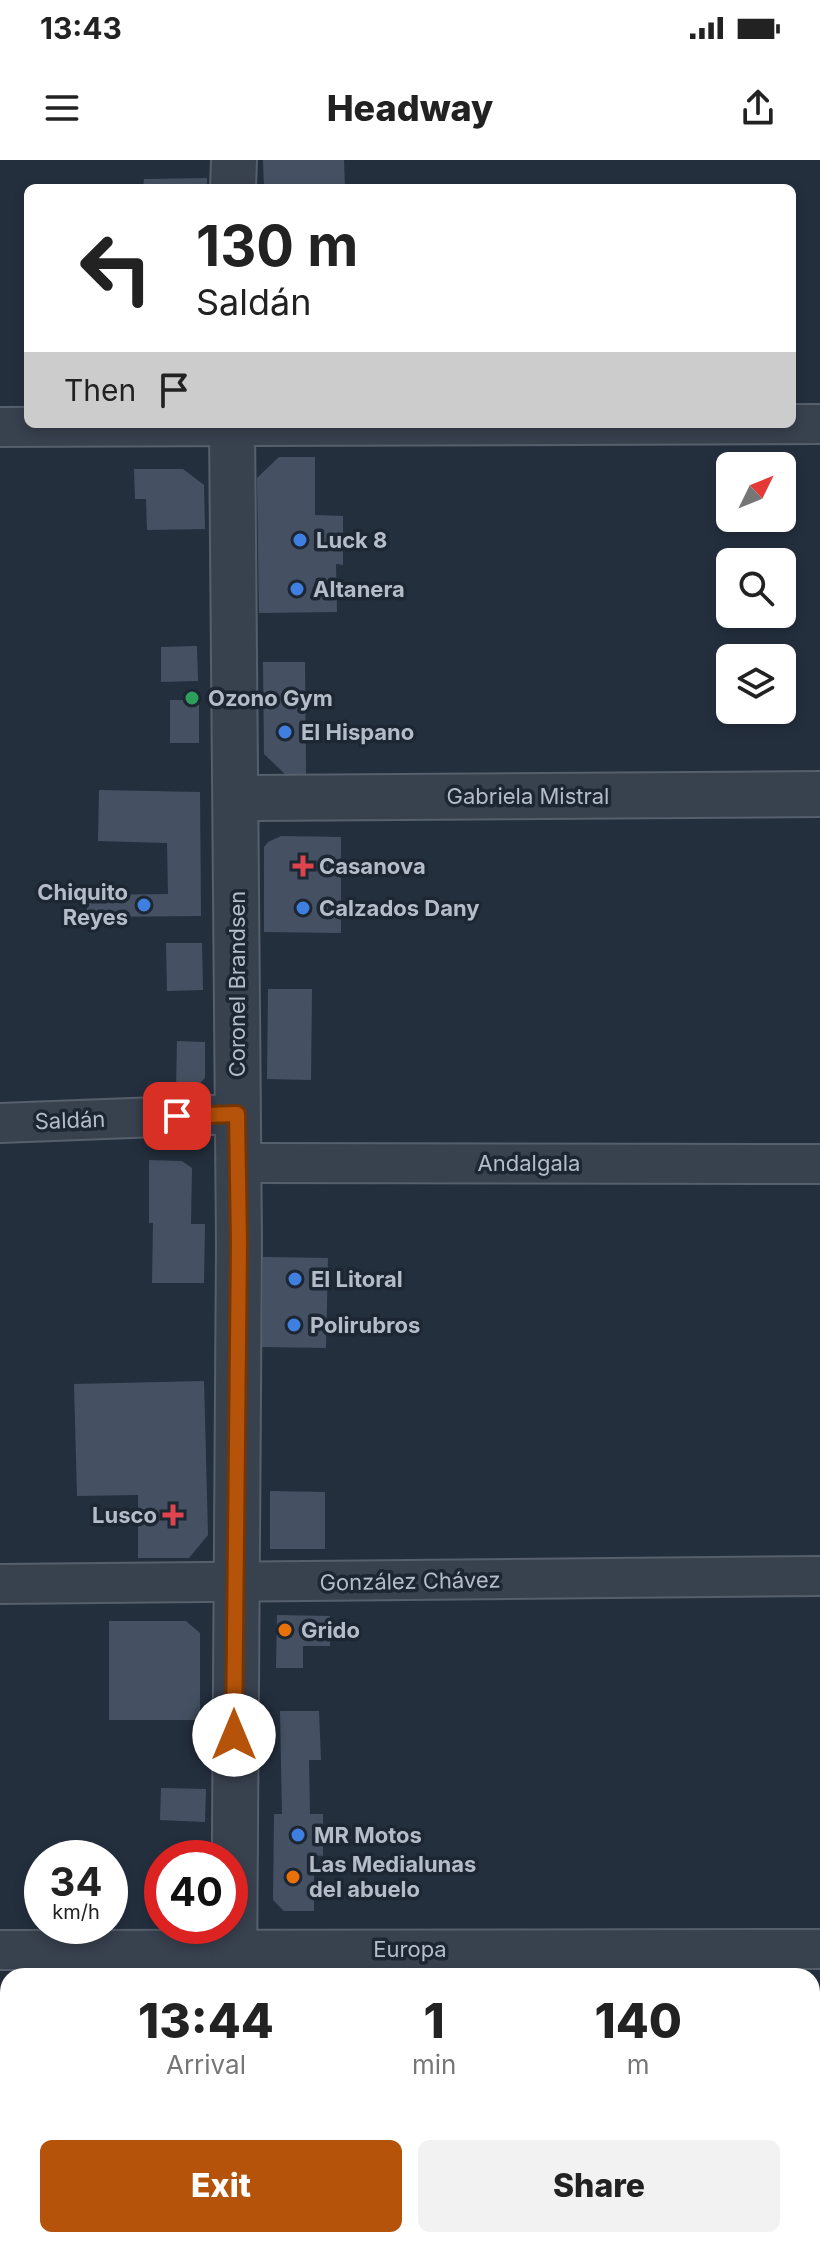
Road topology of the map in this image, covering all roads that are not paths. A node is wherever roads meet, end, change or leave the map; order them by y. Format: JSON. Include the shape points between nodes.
{"nodes":[{"id":1,"x":234,"y":160,"type":"edge"},
{"id":2,"x":233,"y":184,"type":"edge"},
{"id":3,"x":796,"y":424,"type":"edge"},
{"id":4,"x":820,"y":424,"type":"edge"},
{"id":5,"x":0,"y":427,"type":"edge"},
{"id":6,"x":24,"y":427,"type":"edge"},
{"id":7,"x":232,"y":428,"type":"edge"},
{"id":8,"x":820,"y":794,"type":"edge"},
{"id":9,"x":237,"y":798,"type":"junction"},
{"id":10,"x":237,"y":1114,"type":"junction"},
{"id":11,"x":0,"y":1123,"type":"edge"},
{"id":12,"x":238,"y":1163,"type":"junction"},
{"id":13,"x":820,"y":1164,"type":"edge"},
{"id":14,"x":820,"y":1576,"type":"edge"},
{"id":15,"x":235,"y":1583,"type":"junction"},
{"id":16,"x":0,"y":1584,"type":"edge"},
{"id":17,"x":820,"y":1949,"type":"edge"},
{"id":18,"x":0,"y":1950,"type":"edge"},
{"id":19,"x":233,"y":1962,"type":"edge"}],
"edges":[{"from":1,"to":2,"type":"street"},
{"from":3,"to":4,"type":"street"},
{"from":5,"to":6,"type":"street"},
{"from":7,"to":9,"type":"street","name":"Coronel Brandsen"},
{"from":8,"to":9,"type":"street","name":"Gabriela Mistral"},
{"from":9,"to":10,"type":"street","name":"Coronel Brandsen"},
{"from":10,"to":11,"type":"street","name":"Saldán"},
{"from":10,"to":12,"type":"street","name":"Coronel Brandsen"},
{"from":12,"to":13,"type":"street","name":"Andalgala"},
{"from":12,"to":15,"type":"street","name":"Coronel Brandsen"},
{"from":14,"to":15,"type":"street","name":"González Chávez"},
{"from":15,"to":16,"type":"street","name":"González Chávez"},
{"from":15,"to":19,"type":"street","name":"Coronel Brandsen"},
{"from":17,"to":19,"type":"street","name":"Europa"},
{"from":18,"to":19,"type":"street","name":"Europa"}]}
